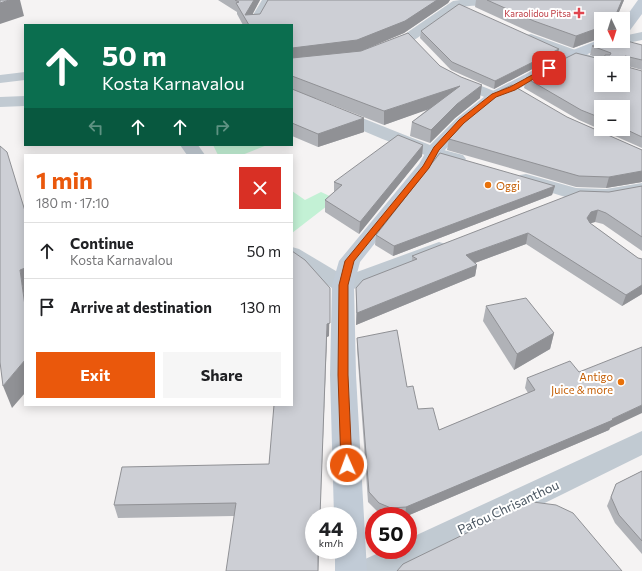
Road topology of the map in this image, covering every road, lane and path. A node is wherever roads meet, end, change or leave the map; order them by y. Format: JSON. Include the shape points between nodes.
{"nodes":[{"id":1,"x":268,"y":0,"type":"edge"},
{"id":2,"x":486,"y":0,"type":"edge"},
{"id":3,"x":453,"y":2,"type":"edge"},
{"id":4,"x":640,"y":10,"type":"edge"},
{"id":5,"x":476,"y":13,"type":"edge"},
{"id":6,"x":630,"y":22,"type":"edge"},
{"id":7,"x":254,"y":24,"type":"edge"},
{"id":8,"x":522,"y":34,"type":"edge"},
{"id":9,"x":642,"y":36,"type":"edge"},
{"id":10,"x":630,"y":39,"type":"edge"},
{"id":11,"x":594,"y":47,"type":"edge"},
{"id":12,"x":374,"y":52,"type":"edge"},
{"id":13,"x":573,"y":55,"type":"junction"},
{"id":14,"x":594,"y":62,"type":"edge"},
{"id":15,"x":440,"y":69,"type":"edge"},
{"id":16,"x":24,"y":76,"type":"edge"},
{"id":17,"x":0,"y":79,"type":"edge"},
{"id":18,"x":293,"y":95,"type":"edge"},
{"id":19,"x":494,"y":96,"type":"junction"},
{"id":20,"x":24,"y":101,"type":"edge"},
{"id":21,"x":0,"y":102,"type":"edge"},
{"id":22,"x":434,"y":153,"type":"junction"},
{"id":23,"x":476,"y":165,"type":"edge"},
{"id":24,"x":511,"y":174,"type":"edge"},
{"id":25,"x":642,"y":189,"type":"edge"},
{"id":26,"x":575,"y":194,"type":"junction"},
{"id":27,"x":548,"y":206,"type":"edge"},
{"id":28,"x":460,"y":240,"type":"edge"},
{"id":29,"x":293,"y":254,"type":"edge"},
{"id":30,"x":343,"y":285,"type":"junction"},
{"id":31,"x":642,"y":442,"type":"edge"},
{"id":32,"x":351,"y":571,"type":"edge"},
{"id":33,"x":374,"y":571,"type":"edge"}],
"edges":[{"from":1,"to":7,"type":"street"},
{"from":2,"to":3,"type":"street"},
{"from":3,"to":5,"type":"street"},
{"from":3,"to":12,"type":"street","via":[[415,43]]},
{"from":4,"to":6,"type":"main road"},
{"from":8,"to":13,"type":"street"},
{"from":9,"to":10,"type":"street"},
{"from":11,"to":13,"type":"main road"},
{"from":13,"to":14,"type":"street"},
{"from":13,"to":19,"type":"main road","via":[[519,92]]},
{"from":15,"to":19,"type":"street","via":[[453,79]]},
{"from":16,"to":17,"type":"street"},
{"from":18,"to":22,"type":"street"},
{"from":19,"to":22,"type":"main road","via":[[462,122]]},
{"from":20,"to":21,"type":"street"},
{"from":22,"to":23,"type":"street"},
{"from":22,"to":30,"type":"main road","via":[[427,166],[350,261]]},
{"from":24,"to":26,"type":"street"},
{"from":25,"to":26,"type":"street","via":[[606,195]]},
{"from":26,"to":27,"type":"street"},
{"from":28,"to":30,"type":"street"},
{"from":29,"to":30,"type":"street"},
{"from":30,"to":32,"type":"main road","via":[[343,375]]},
{"from":31,"to":33,"type":"street","name":"Pafou Chrisanthou"}]}
